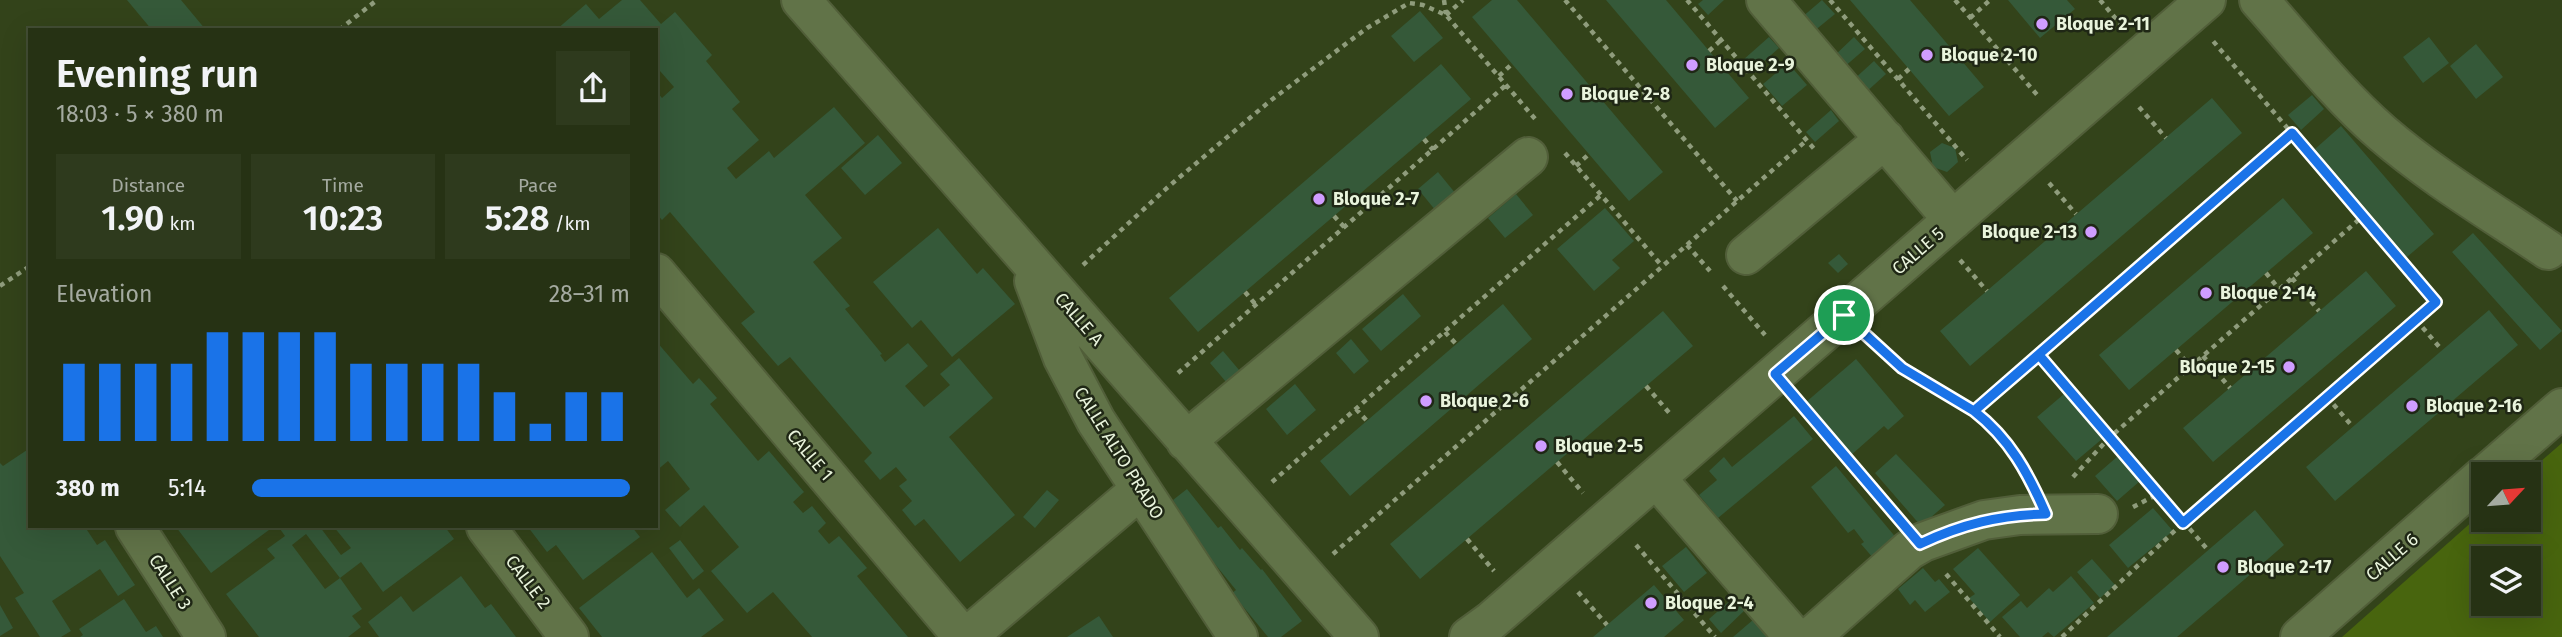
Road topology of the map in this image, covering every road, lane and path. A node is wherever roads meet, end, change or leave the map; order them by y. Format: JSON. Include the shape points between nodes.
{"nodes":[{"id":1,"x":377,"y":0,"type":"edge"},
{"id":2,"x":801,"y":0,"type":"edge"},
{"id":3,"x":1444,"y":0,"type":"edge"},
{"id":4,"x":1463,"y":0,"type":"edge"},
{"id":5,"x":1565,"y":0,"type":"edge"},
{"id":6,"x":1687,"y":0,"type":"edge"},
{"id":7,"x":1766,"y":0,"type":"edge"},
{"id":8,"x":1830,"y":0,"type":"edge"},
{"id":9,"x":1955,"y":0,"type":"edge"},
{"id":10,"x":1990,"y":0,"type":"edge"},
{"id":11,"x":2259,"y":0,"type":"edge"},
{"id":12,"x":2198,"y":7,"type":"edge"},
{"id":13,"x":1446,"y":15,"type":"junction"},
{"id":14,"x":1970,"y":18,"type":"junction"},
{"id":15,"x":342,"y":28,"type":"edge"},
{"id":16,"x":1721,"y":40,"type":"junction"},
{"id":17,"x":1709,"y":51,"type":"dead end"},
{"id":18,"x":1512,"y":64,"type":"dead end"},
{"id":19,"x":1909,"y":69,"type":"dead end"},
{"id":20,"x":1499,"y":76,"type":"dead end"},
{"id":21,"x":1898,"y":79,"type":"junction"},
{"id":22,"x":1506,"y":85,"type":"dead end"},
{"id":23,"x":2062,"y":125,"type":"junction"},
{"id":24,"x":2292,"y":133,"type":"junction"},
{"id":25,"x":1424,"y":139,"type":"dead end"},
{"id":26,"x":1807,"y":139,"type":"junction"},
{"id":27,"x":1885,"y":139,"type":"junction"},
{"id":28,"x":1433,"y":150,"type":"junction"},
{"id":29,"x":1588,"y":154,"type":"dead end"},
{"id":30,"x":1528,"y":157,"type":"dead end"},
{"id":31,"x":1576,"y":166,"type":"dead end"},
{"id":32,"x":1839,"y":177,"type":"junction"},
{"id":33,"x":1990,"y":187,"type":"junction"},
{"id":34,"x":1601,"y":195,"type":"dead end"},
{"id":35,"x":1737,"y":201,"type":"junction"},
{"id":36,"x":1334,"y":216,"type":"dead end"},
{"id":37,"x":2363,"y":216,"type":"junction"},
{"id":38,"x":1953,"y":220,"type":"junction"},
{"id":39,"x":1345,"y":228,"type":"junction"},
{"id":40,"x":1687,"y":245,"type":"junction"},
{"id":41,"x":2548,"y":250,"type":"dead end"},
{"id":42,"x":1746,"y":255,"type":"dead end"},
{"id":43,"x":1024,"y":256,"type":"junction"},
{"id":44,"x":28,"y":267,"type":"edge"},
{"id":45,"x":2266,"y":273,"type":"dead end"},
{"id":46,"x":658,"y":275,"type":"edge"},
{"id":47,"x":2291,"y":278,"type":"junction"},
{"id":48,"x":0,"y":286,"type":"edge"},
{"id":49,"x":2279,"y":289,"type":"junction"},
{"id":50,"x":1054,"y":290,"type":"junction"},
{"id":51,"x":1245,"y":292,"type":"dead end"},
{"id":52,"x":1256,"y":305,"type":"junction"},
{"id":53,"x":2319,"y":311,"type":"dead end"},
{"id":54,"x":1844,"y":315,"type":"junction"},
{"id":55,"x":2416,"y":320,"type":"junction"},
{"id":56,"x":1445,"y":332,"type":"junction"},
{"id":57,"x":1456,"y":344,"type":"dead end"},
{"id":58,"x":2176,"y":350,"type":"dead end"},
{"id":59,"x":2442,"y":350,"type":"dead end"},
{"id":60,"x":2039,"y":355,"type":"junction"},
{"id":61,"x":2203,"y":356,"type":"junction"},
{"id":62,"x":2191,"y":367,"type":"junction"},
{"id":63,"x":1782,"y":369,"type":"junction"},
{"id":64,"x":2230,"y":388,"type":"dead end"},
{"id":65,"x":2327,"y":397,"type":"junction"},
{"id":66,"x":1149,"y":398,"type":"junction"},
{"id":67,"x":2562,"y":408,"type":"edge"},
{"id":68,"x":1356,"y":410,"type":"junction"},
{"id":69,"x":1974,"y":411,"type":"junction"},
{"id":70,"x":1367,"y":421,"type":"dead end"},
{"id":71,"x":2353,"y":427,"type":"dead end"},
{"id":72,"x":2109,"y":438,"type":"junction"},
{"id":73,"x":1186,"y":441,"type":"junction"},
{"id":74,"x":2499,"y":462,"type":"edge"},
{"id":75,"x":1656,"y":478,"type":"junction"},
{"id":76,"x":2471,"y":486,"type":"edge"},
{"id":77,"x":1141,"y":489,"type":"junction"},
{"id":78,"x":1244,"y":507,"type":"junction"},
{"id":79,"x":2098,"y":513,"type":"dead end"},
{"id":80,"x":2046,"y":514,"type":"junction"},
{"id":81,"x":1612,"y":516,"type":"junction"},
{"id":82,"x":2183,"y":523,"type":"junction"},
{"id":83,"x":136,"y":528,"type":"edge"},
{"id":84,"x":487,"y":528,"type":"edge"},
{"id":85,"x":1920,"y":544,"type":"junction"},
{"id":86,"x":2208,"y":550,"type":"dead end"},
{"id":87,"x":1306,"y":578,"type":"junction"},
{"id":88,"x":1712,"y":636,"type":"edge"},
{"id":89,"x":206,"y":637,"type":"edge"},
{"id":90,"x":569,"y":637,"type":"edge"},
{"id":91,"x":965,"y":637,"type":"edge"},
{"id":92,"x":1238,"y":637,"type":"edge"},
{"id":93,"x":1359,"y":637,"type":"edge"},
{"id":94,"x":1469,"y":637,"type":"edge"},
{"id":95,"x":1794,"y":637,"type":"edge"},
{"id":96,"x":1811,"y":637,"type":"edge"},
{"id":97,"x":2000,"y":637,"type":"edge"},
{"id":98,"x":2062,"y":637,"type":"edge"},
{"id":99,"x":2300,"y":637,"type":"edge"}],
"edges":[{"from":1,"to":15,"type":"path"},
{"from":2,"to":43,"type":"street","name":"CALLE A"},
{"from":3,"to":13,"type":"path"},
{"from":4,"to":13,"type":"path"},
{"from":5,"to":35,"type":"path"},
{"from":6,"to":16,"type":"path"},
{"from":7,"to":27,"type":"street"},
{"from":8,"to":21,"type":"path"},
{"from":9,"to":14,"type":"path"},
{"from":10,"to":14,"type":"path"},
{"from":11,"to":41,"type":"street","via":[[2383,134]]},
{"from":12,"to":23,"type":"street","name":"CALLE 5"},
{"from":12,"to":24,"type":"path"},
{"from":13,"to":50,"type":"path","via":[[1409,3],[1367,28],[1270,101]]},
{"from":14,"to":23,"type":"path"},
{"from":16,"to":17,"type":"path"},
{"from":16,"to":26,"type":"path"},
{"from":18,"to":20,"type":"path"},
{"from":19,"to":21,"type":"path"},
{"from":21,"to":33,"type":"path"},
{"from":22,"to":28,"type":"path"},
{"from":23,"to":33,"type":"street","name":"CALLE 5"},
{"from":24,"to":37,"type":"path"},
{"from":24,"to":60,"type":"path"},
{"from":25,"to":28,"type":"path"},
{"from":26,"to":32,"type":"path"},
{"from":26,"to":35,"type":"path"},
{"from":27,"to":32,"type":"street"},
{"from":27,"to":38,"type":"street"},
{"from":28,"to":39,"type":"path"},
{"from":29,"to":31,"type":"path"},
{"from":30,"to":73,"type":"street"},
{"from":32,"to":42,"type":"street"},
{"from":33,"to":38,"type":"street","name":"CALLE 5"},
{"from":34,"to":56,"type":"path"},
{"from":35,"to":40,"type":"path"},
{"from":36,"to":39,"type":"path"},
{"from":37,"to":47,"type":"path"},
{"from":37,"to":55,"type":"path","via":[[2436,302]]},
{"from":38,"to":54,"type":"street","name":"CALLE 5"},
{"from":39,"to":52,"type":"path"},
{"from":40,"to":63,"type":"path"},
{"from":40,"to":87,"type":"path"},
{"from":43,"to":50,"type":"street","name":"CALLE A"},
{"from":43,"to":77,"type":"street","name":"CALLE ALTO PRADO","via":[[1063,358],[1096,421]]},
{"from":44,"to":48,"type":"path"},
{"from":45,"to":49,"type":"path"},
{"from":46,"to":91,"type":"street","name":"CALLE 1"},
{"from":47,"to":49,"type":"path"},
{"from":47,"to":53,"type":"path"},
{"from":49,"to":61,"type":"path"},
{"from":50,"to":66,"type":"street","name":"CALLE A"},
{"from":51,"to":52,"type":"path"},
{"from":52,"to":66,"type":"path"},
{"from":54,"to":63,"type":"street","name":"CALLE 5"},
{"from":54,"to":69,"type":"path","via":[[1902,368]]},
{"from":55,"to":59,"type":"path"},
{"from":55,"to":65,"type":"path"},
{"from":56,"to":57,"type":"path"},
{"from":56,"to":68,"type":"path"},
{"from":58,"to":62,"type":"path"},
{"from":60,"to":69,"type":"path"},
{"from":60,"to":72,"type":"path"},
{"from":61,"to":62,"type":"path"},
{"from":61,"to":64,"type":"path"},
{"from":62,"to":72,"type":"path"},
{"from":63,"to":75,"type":"street","name":"CALLE 5"},
{"from":63,"to":85,"type":"path"},
{"from":65,"to":71,"type":"path"},
{"from":65,"to":82,"type":"path"},
{"from":66,"to":73,"type":"street","name":"CALLE A"},
{"from":67,"to":74,"type":"street","name":"CALLE 6"},
{"from":68,"to":70,"type":"path"},
{"from":68,"to":78,"type":"path"},
{"from":69,"to":80,"type":"path","via":[[2009,444]]},
{"from":72,"to":82,"type":"path"},
{"from":73,"to":78,"type":"street","name":"CALLE A"},
{"from":75,"to":81,"type":"street","name":"CALLE 5"},
{"from":75,"to":95,"type":"street"},
{"from":76,"to":99,"type":"street","name":"CALLE 6"},
{"from":77,"to":91,"type":"street"},
{"from":77,"to":92,"type":"street","name":"CALLE ALTO PRADO"},
{"from":78,"to":87,"type":"street","name":"CALLE A"},
{"from":79,"to":80,"type":"street"},
{"from":80,"to":85,"type":"street","via":[[1984,520]]},
{"from":81,"to":88,"type":"path"},
{"from":81,"to":94,"type":"street","name":"CALLE 5"},
{"from":82,"to":86,"type":"path"},
{"from":82,"to":98,"type":"path"},
{"from":83,"to":89,"type":"street","name":"CALLE 3"},
{"from":84,"to":90,"type":"street","name":"CALLE 2"},
{"from":85,"to":96,"type":"street"},
{"from":85,"to":97,"type":"path"},
{"from":87,"to":93,"type":"street","name":"CALLE A"}]}
